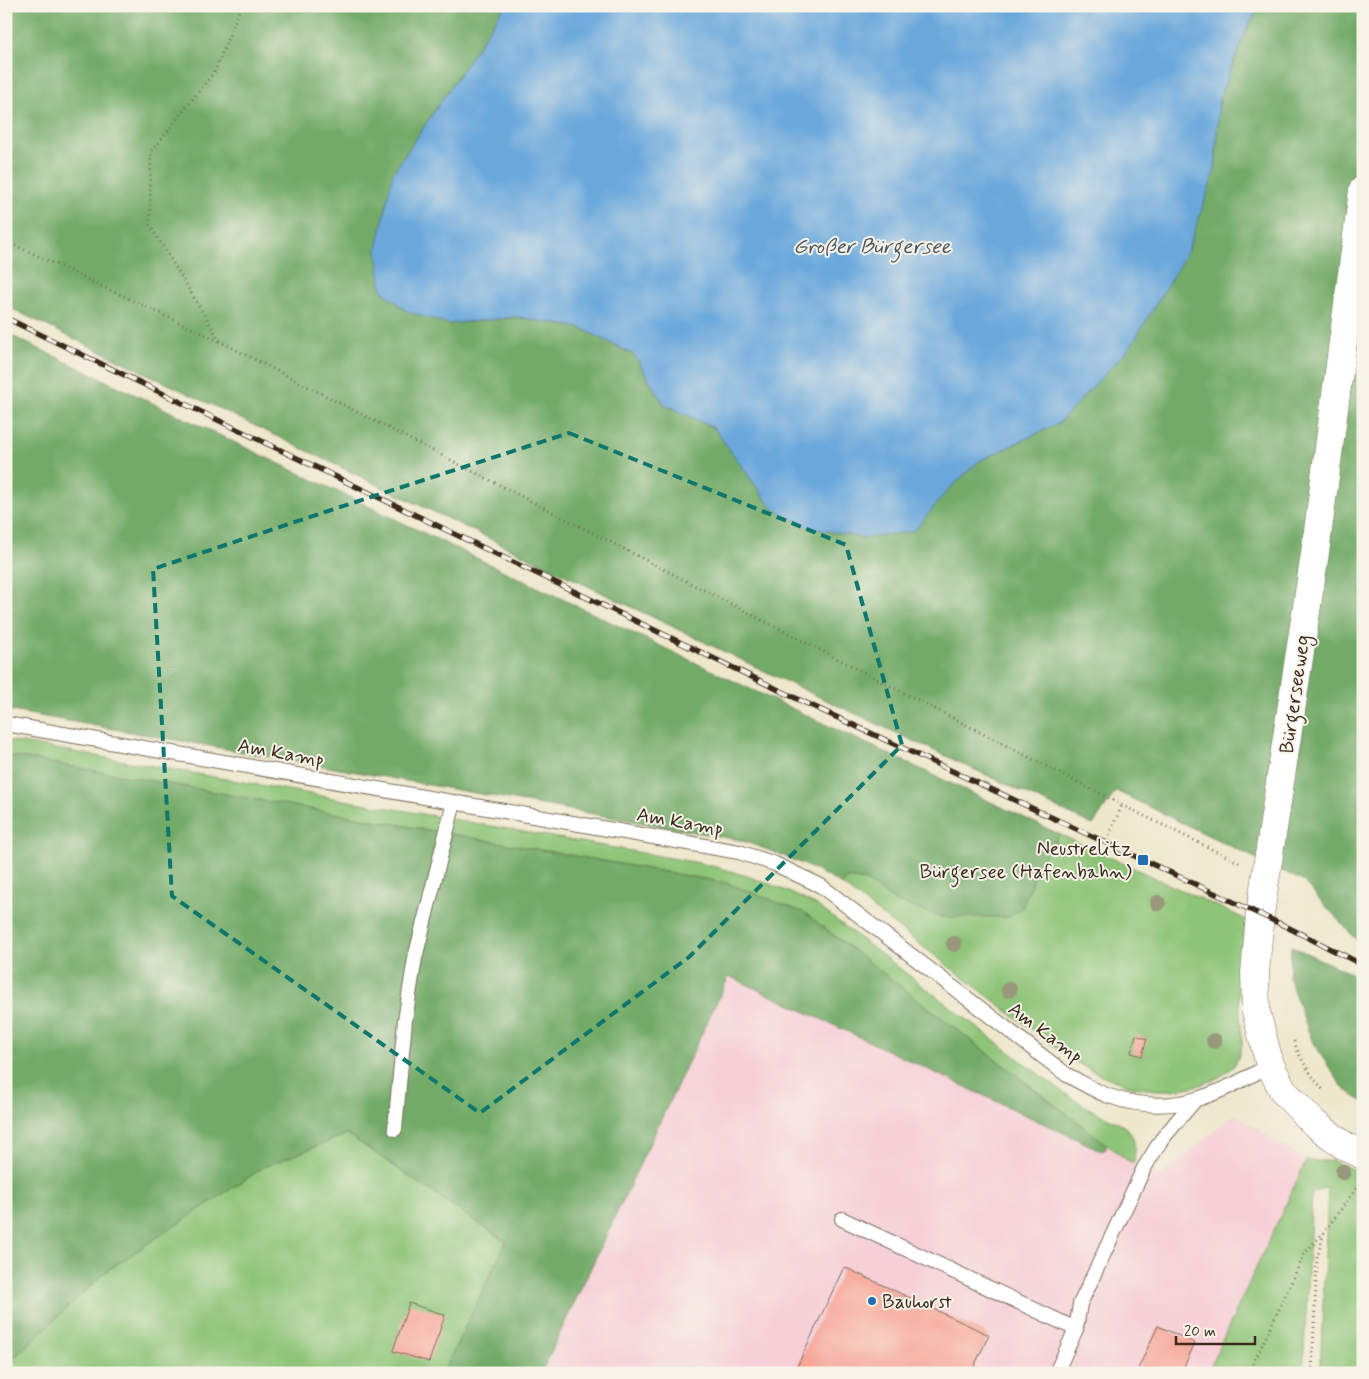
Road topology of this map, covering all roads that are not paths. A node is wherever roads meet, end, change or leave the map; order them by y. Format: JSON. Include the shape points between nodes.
{"nodes":[{"id":1,"x":1363,"y":190,"type":"edge"},
{"id":2,"x":6,"y":724,"type":"edge"},
{"id":3,"x":454,"y":802,"type":"junction"},
{"id":4,"x":1270,"y":1065,"type":"junction"},
{"id":5,"x":1194,"y":1101,"type":"junction"},
{"id":6,"x":395,"y":1129,"type":"dead end"},
{"id":7,"x":1363,"y":1154,"type":"edge"},
{"id":8,"x":842,"y":1219,"type":"dead end"},
{"id":9,"x":1076,"y":1329,"type":"junction"},
{"id":10,"x":1056,"y":1373,"type":"edge"}],
"edges":[{"from":1,"to":4,"type":"street","name":"Bürgerseeweg","via":[[1315,553],[1260,914],[1255,973],[1256,1012]]},
{"from":2,"to":3,"type":"lane","name":"Am Kamp"},
{"from":3,"to":5,"type":"lane","name":"Am Kamp","via":[[739,852],[775,864],[821,886],[1068,1075],[1107,1096],[1138,1104],[1164,1106]]},
{"from":3,"to":6,"type":"lane","via":[[415,958],[405,1020]]},
{"from":4,"to":5,"type":"lane","name":"Am Kamp","via":[[1232,1087]]},
{"from":4,"to":7,"type":"street","name":"Bürgerseeweg","via":[[1284,1092],[1314,1123],[1345,1146]]},
{"from":5,"to":9,"type":"lane","via":[[1162,1139],[1144,1168],[1080,1304]]},
{"from":8,"to":9,"type":"lane"},
{"from":9,"to":10,"type":"lane"}]}
